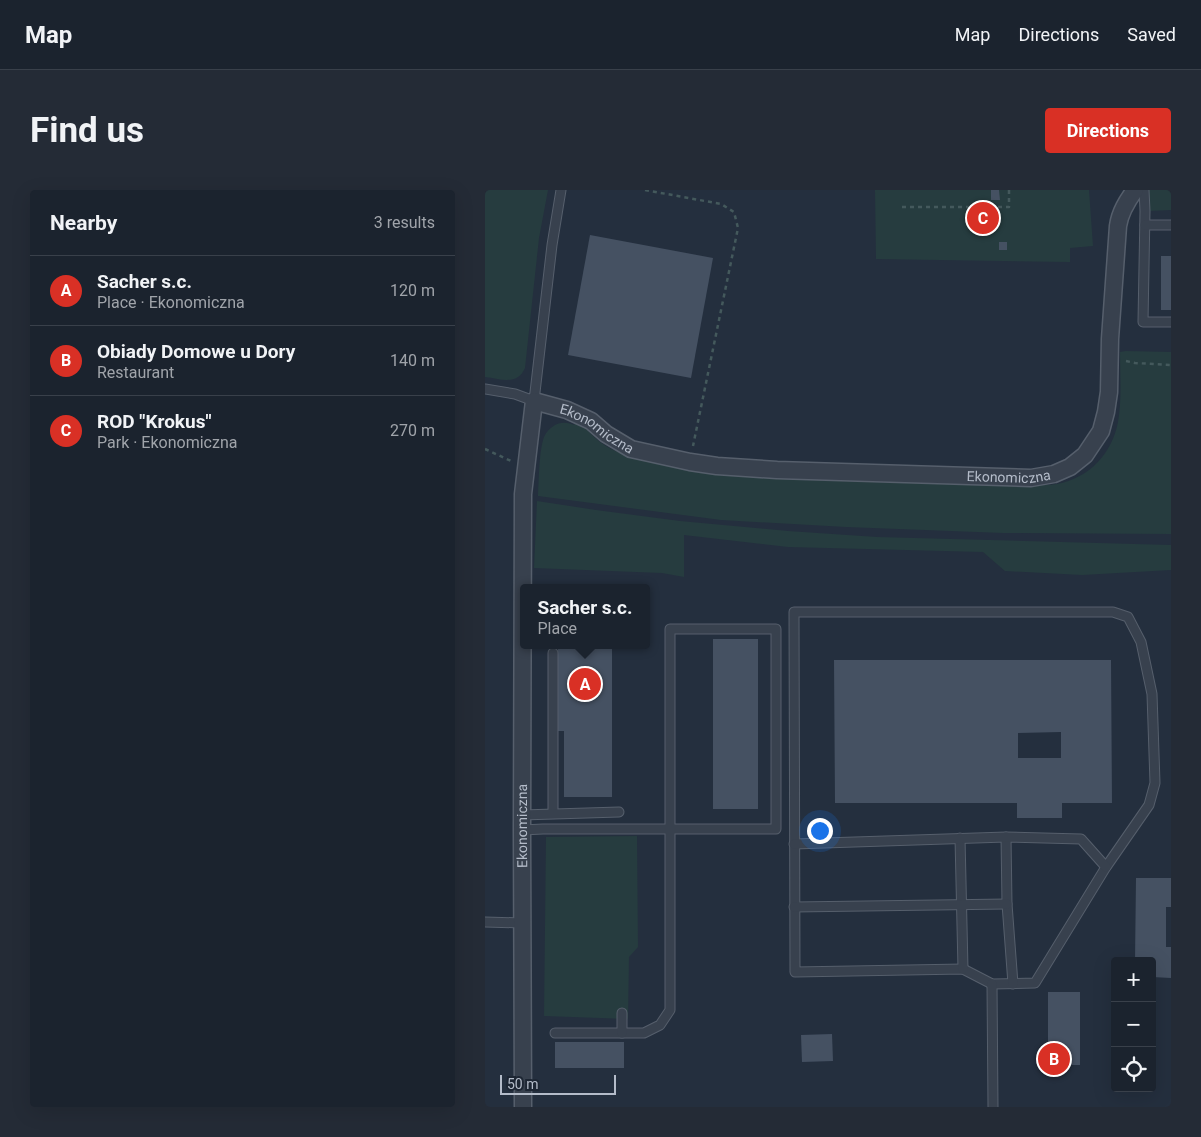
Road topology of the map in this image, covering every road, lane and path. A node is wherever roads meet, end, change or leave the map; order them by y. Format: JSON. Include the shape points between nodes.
{"nodes":[{"id":1,"x":561,"y":190,"type":"edge"},
{"id":2,"x":645,"y":190,"type":"edge"},
{"id":3,"x":1009,"y":190,"type":"edge"},
{"id":4,"x":1135,"y":190,"type":"edge"},
{"id":5,"x":1144,"y":190,"type":"edge"},
{"id":6,"x":902,"y":207,"type":"dead end"},
{"id":7,"x":1145,"y":225,"type":"junction"},
{"id":8,"x":1171,"y":225,"type":"edge"},
{"id":9,"x":1171,"y":322,"type":"edge"},
{"id":10,"x":1110,"y":358,"type":"junction"},
{"id":11,"x":1171,"y":365,"type":"edge"},
{"id":12,"x":485,"y":389,"type":"edge"},
{"id":13,"x":534,"y":401,"type":"junction"},
{"id":14,"x":485,"y":449,"type":"edge"},
{"id":15,"x":690,"y":462,"type":"junction"},
{"id":16,"x":526,"y":467,"type":"junction"},
{"id":17,"x":523,"y":584,"type":"edge"},
{"id":18,"x":523,"y":649,"type":"edge"},
{"id":19,"x":553,"y":653,"type":"dead end"},
{"id":20,"x":619,"y":812,"type":"dead end"},
{"id":21,"x":553,"y":813,"type":"junction"},
{"id":22,"x":522,"y":823,"type":"junction"},
{"id":23,"x":671,"y":830,"type":"junction"},
{"id":24,"x":960,"y":838,"type":"junction"},
{"id":25,"x":1006,"y":838,"type":"junction"},
{"id":26,"x":794,"y":844,"type":"junction"},
{"id":27,"x":1106,"y":867,"type":"junction"},
{"id":28,"x":1007,"y":904,"type":"junction"},
{"id":29,"x":961,"y":905,"type":"junction"},
{"id":30,"x":794,"y":907,"type":"junction"},
{"id":31,"x":485,"y":922,"type":"edge"},
{"id":32,"x":522,"y":923,"type":"junction"},
{"id":33,"x":963,"y":969,"type":"junction"},
{"id":34,"x":992,"y":984,"type":"junction"},
{"id":35,"x":1013,"y":984,"type":"junction"},
{"id":36,"x":622,"y":1013,"type":"dead end"},
{"id":37,"x":555,"y":1033,"type":"dead end"},
{"id":38,"x":622,"y":1033,"type":"junction"},
{"id":39,"x":523,"y":1107,"type":"edge"},
{"id":40,"x":993,"y":1107,"type":"edge"}],
"edges":[{"from":1,"to":13,"type":"lane"},
{"from":2,"to":15,"type":"path","via":[[721,204],[734,212],[738,228]]},
{"from":3,"to":6,"type":"path","via":[[1009,207]]},
{"from":4,"to":10,"type":"street","name":"Ekonomiczna","via":[[1119,217]]},
{"from":5,"to":7,"type":"lane"},
{"from":7,"to":8,"type":"lane"},
{"from":7,"to":9,"type":"lane","via":[[1143,322]]},
{"from":10,"to":11,"type":"path"},
{"from":10,"to":15,"type":"street","name":"Ekonomiczna","via":[[1109,392],[1101,430],[1085,455],[1070,467],[1053,474],[1031,478],[777,470]]},
{"from":12,"to":13,"type":"lane"},
{"from":13,"to":15,"type":"street","name":"Ekonomiczna","via":[[591,421],[631,448]]},
{"from":13,"to":16,"type":"street","name":"Ekonomiczna"},
{"from":14,"to":16,"type":"path"},
{"from":16,"to":17,"type":"street","name":"Ekonomiczna"},
{"from":18,"to":22,"type":"street","name":"Ekonomiczna"},
{"from":19,"to":21,"type":"lane"},
{"from":20,"to":21,"type":"lane"},
{"from":21,"to":22,"type":"lane"},
{"from":22,"to":23,"type":"lane","via":[[543,829]]},
{"from":22,"to":32,"type":"street","name":"Ekonomiczna"},
{"from":23,"to":23,"type":"lane","via":[[777,829],[776,629],[670,629]]},
{"from":23,"to":38,"type":"lane","via":[[671,1010],[660,1025],[644,1034]]},
{"from":24,"to":25,"type":"lane"},
{"from":24,"to":26,"type":"lane"},
{"from":24,"to":29,"type":"lane"},
{"from":25,"to":27,"type":"lane","via":[[1081,839]]},
{"from":25,"to":28,"type":"lane"},
{"from":26,"to":27,"type":"lane","via":[[794,612],[1113,612],[1128,617],[1141,642],[1152,694],[1155,783],[1149,805]]},
{"from":26,"to":30,"type":"lane"},
{"from":27,"to":35,"type":"lane","via":[[1035,983]]},
{"from":28,"to":29,"type":"lane"},
{"from":28,"to":35,"type":"lane"},
{"from":29,"to":30,"type":"lane"},
{"from":29,"to":33,"type":"lane"},
{"from":30,"to":33,"type":"lane","via":[[795,972]]},
{"from":31,"to":32,"type":"lane"},
{"from":32,"to":39,"type":"street","name":"Ekonomiczna"},
{"from":33,"to":34,"type":"lane"},
{"from":34,"to":35,"type":"lane"},
{"from":34,"to":40,"type":"lane"},
{"from":36,"to":38,"type":"lane"},
{"from":37,"to":38,"type":"lane"}]}
